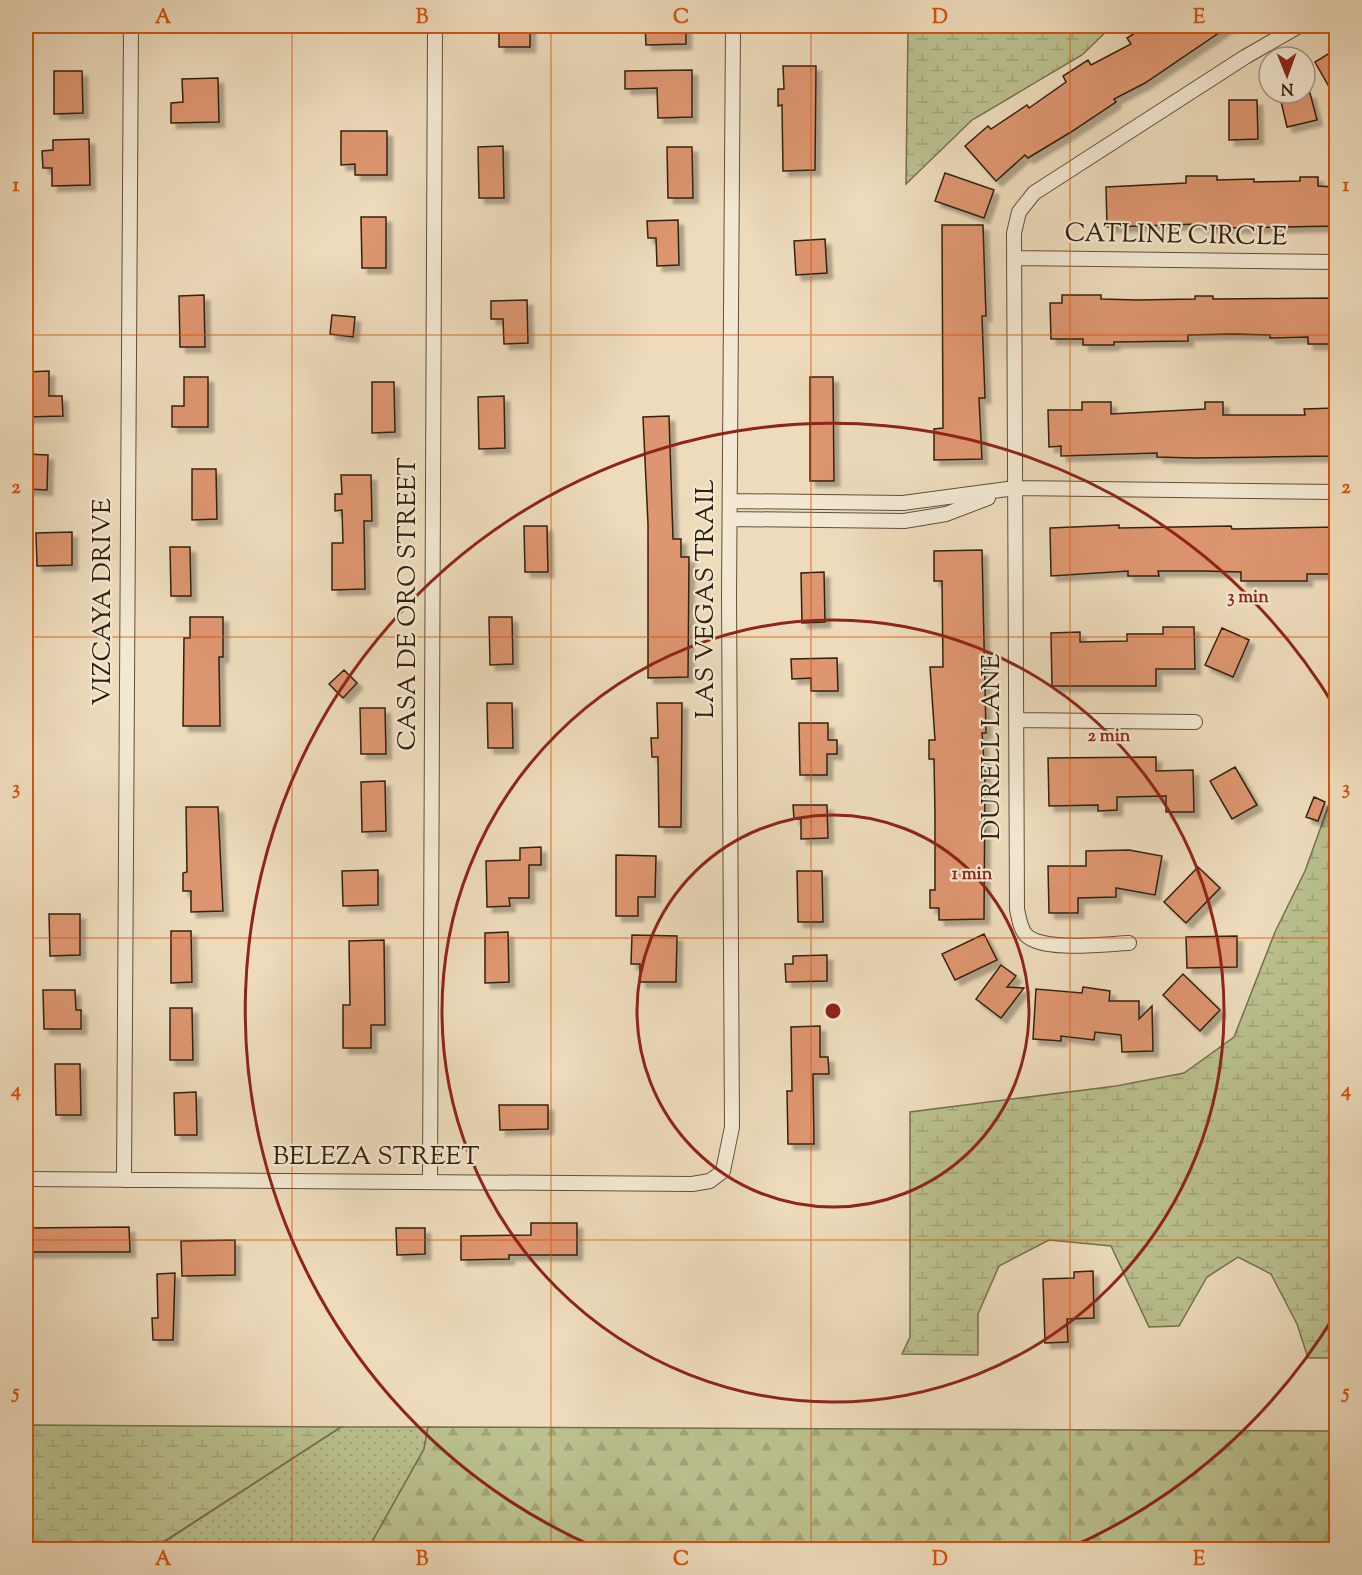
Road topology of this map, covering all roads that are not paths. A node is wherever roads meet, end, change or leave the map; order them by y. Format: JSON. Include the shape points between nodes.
{"nodes":[{"id":1,"x":131,"y":26,"type":"edge"},
{"id":2,"x":435,"y":26,"type":"edge"},
{"id":3,"x":733,"y":26,"type":"edge"},
{"id":4,"x":1299,"y":26,"type":"edge"},
{"id":5,"x":1014,"y":258,"type":"junction"},
{"id":6,"x":1336,"y":262,"type":"edge"},
{"id":7,"x":1015,"y":488,"type":"junction"},
{"id":8,"x":1336,"y":492,"type":"edge"},
{"id":9,"x":730,"y":501,"type":"junction"},
{"id":10,"x":730,"y":519,"type":"junction"},
{"id":11,"x":1016,"y":720,"type":"junction"},
{"id":12,"x":1195,"y":722,"type":"dead end"},
{"id":13,"x":1129,"y":943,"type":"dead end"},
{"id":14,"x":723,"y":1171,"type":"joint"},
{"id":15,"x":26,"y":1179,"type":"edge"},
{"id":16,"x":124,"y":1180,"type":"junction"},
{"id":17,"x":430,"y":1182,"type":"junction"}],
"edges":[{"from":1,"to":16,"type":"street","name":"VIZCAYA DRIVE"},
{"from":2,"to":17,"type":"street","name":"CASA DE ORO STREET"},
{"from":3,"to":9,"type":"street","name":"LAS VEGAS TRAIL"},
{"from":4,"to":5,"type":"street","name":"CATLINE CIRCLE","via":[[1034,193],[1019,212]]},
{"from":5,"to":6,"type":"street","name":"CATLINE CIRCLE"},
{"from":5,"to":7,"type":"street","name":"CATLINE CIRCLE"},
{"from":7,"to":8,"type":"street"},
{"from":7,"to":9,"type":"street","via":[[903,502]]},
{"from":7,"to":10,"type":"street","via":[[920,520]]},
{"from":7,"to":11,"type":"street","name":"DURELL LANE"},
{"from":9,"to":10,"type":"street","name":"LAS VEGAS TRAIL"},
{"from":10,"to":14,"type":"street","name":"LAS VEGAS TRAIL","via":[[732,1126]]},
{"from":11,"to":12,"type":"street"},
{"from":11,"to":13,"type":"street","name":"DURELL LANE","via":[[1017,909],[1021,927],[1034,940],[1050,945]]},
{"from":14,"to":17,"type":"street","name":"BELEZA STREET","via":[[710,1181],[692,1184]]},
{"from":15,"to":16,"type":"street","name":"BELEZA STREET"},
{"from":16,"to":17,"type":"street","name":"BELEZA STREET"}]}
